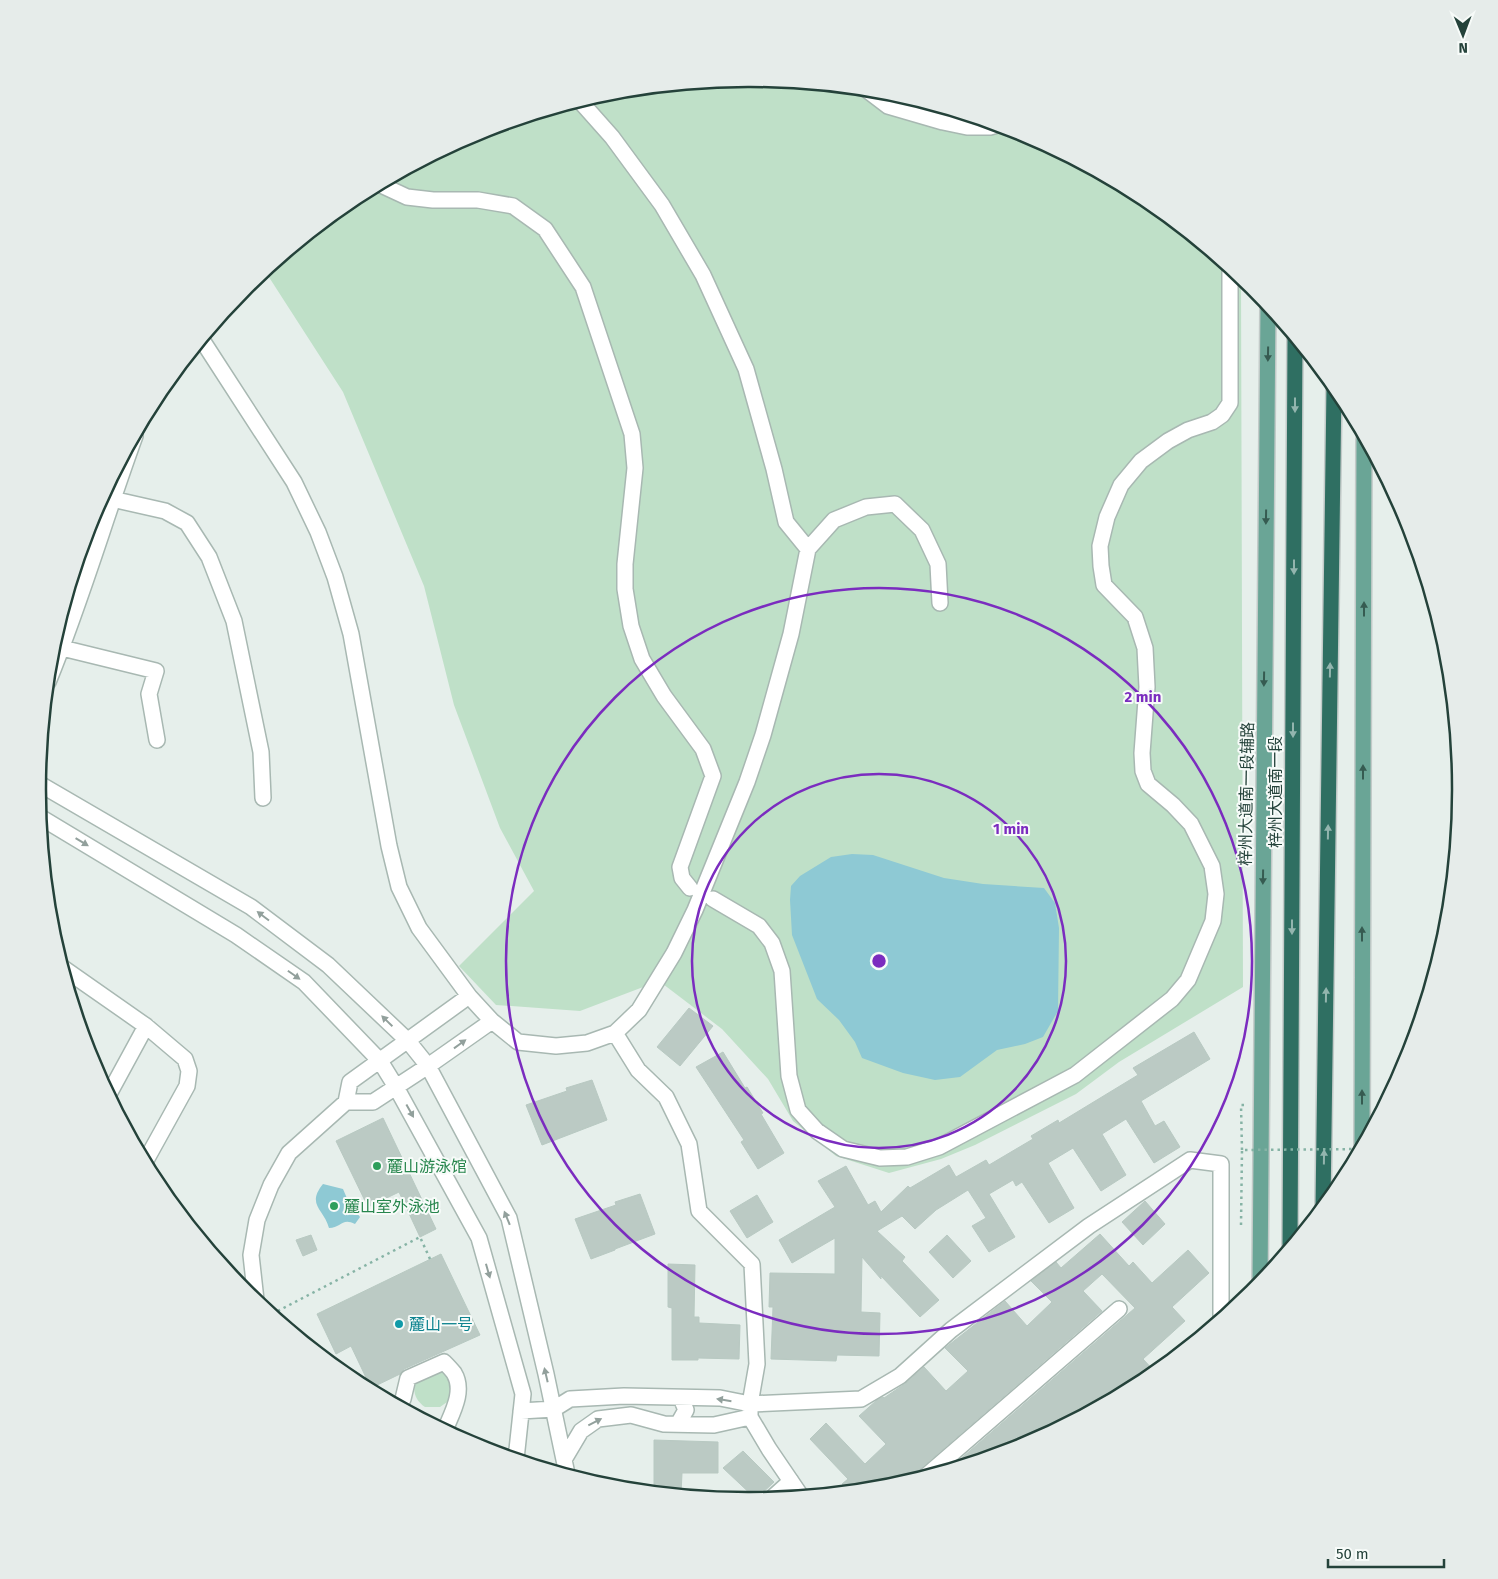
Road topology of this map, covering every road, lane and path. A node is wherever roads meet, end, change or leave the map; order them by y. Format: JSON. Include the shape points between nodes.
{"nodes":[{"id":1,"x":879,"y":99,"type":"edge"},
{"id":2,"x":585,"y":107,"type":"edge"},
{"id":3,"x":983,"y":127,"type":"edge"},
{"id":4,"x":387,"y":188,"type":"edge"},
{"id":5,"x":1230,"y":278,"type":"edge"},
{"id":6,"x":1268,"y":316,"type":"edge"},
{"id":7,"x":203,"y":348,"type":"edge"},
{"id":8,"x":1295,"y":348,"type":"edge"},
{"id":9,"x":1334,"y":400,"type":"edge"},
{"id":10,"x":1364,"y":450,"type":"edge"},
{"id":11,"x":120,"y":477,"type":"edge"},
{"id":12,"x":112,"y":499,"type":"junction"},
{"id":13,"x":808,"y":550,"type":"junction"},
{"id":14,"x":940,"y":603,"type":"dead end"},
{"id":15,"x":62,"y":648,"type":"junction"},
{"id":16,"x":60,"y":653,"type":"edge"},
{"id":17,"x":157,"y":740,"type":"dead end"},
{"id":18,"x":46,"y":788,"type":"edge"},
{"id":19,"x":263,"y":798,"type":"dead end"},
{"id":20,"x":47,"y":821,"type":"edge"},
{"id":21,"x":690,"y":888,"type":"dead end"},
{"id":22,"x":713,"y":899,"type":"dead end"},
{"id":23,"x":71,"y":973,"type":"edge"},
{"id":24,"x":469,"y":996,"type":"junction"},
{"id":25,"x":492,"y":1021,"type":"junction"},
{"id":26,"x":146,"y":1026,"type":"junction"},
{"id":27,"x":616,"y":1033,"type":"junction"},
{"id":28,"x":408,"y":1041,"type":"junction"},
{"id":29,"x":380,"y":1061,"type":"junction"},
{"id":30,"x":428,"y":1066,"type":"junction"},
{"id":31,"x":113,"y":1087,"type":"edge"},
{"id":32,"x":396,"y":1087,"type":"junction"},
{"id":33,"x":346,"y":1102,"type":"junction"},
{"id":34,"x":1242,"y":1105,"type":"dead end"},
{"id":35,"x":1361,"y":1135,"type":"edge"},
{"id":36,"x":1354,"y":1147,"type":"edge"},
{"id":37,"x":1242,"y":1150,"type":"junction"},
{"id":38,"x":149,"y":1155,"type":"edge"},
{"id":39,"x":1323,"y":1194,"type":"edge"},
{"id":40,"x":1241,"y":1225,"type":"dead end"},
{"id":41,"x":1290,"y":1237,"type":"edge"},
{"id":42,"x":430,"y":1259,"type":"dead end"},
{"id":43,"x":1260,"y":1271,"type":"edge"},
{"id":44,"x":255,"y":1289,"type":"edge"},
{"id":45,"x":1119,"y":1309,"type":"dead end"},
{"id":46,"x":1221,"y":1310,"type":"edge"},
{"id":47,"x":278,"y":1311,"type":"edge"},
{"id":48,"x":681,"y":1398,"type":"junction"},
{"id":49,"x":402,"y":1400,"type":"edge"},
{"id":50,"x":554,"y":1409,"type":"junction"},
{"id":51,"x":521,"y":1411,"type":"junction"},
{"id":52,"x":750,"y":1411,"type":"junction"},
{"id":53,"x":448,"y":1424,"type":"edge"},
{"id":54,"x":678,"y":1424,"type":"junction"},
{"id":55,"x":517,"y":1453,"type":"edge"},
{"id":56,"x":565,"y":1458,"type":"junction"},
{"id":57,"x":937,"y":1466,"type":"edge"},
{"id":58,"x":566,"y":1468,"type":"edge"},
{"id":59,"x":791,"y":1481,"type":"junction"},
{"id":60,"x":780,"y":1491,"type":"edge"},
{"id":61,"x":797,"y":1491,"type":"edge"}],
"edges":[{"from":1,"to":3,"type":"street","via":[[888,106],[943,122]]},
{"from":2,"to":13,"type":"street","via":[[612,137],[662,205],[702,275],[746,368],[786,522]]},
{"from":4,"to":21,"type":"street","via":[[407,197],[478,200],[513,206],[544,229],[583,287],[632,434],[635,468],[625,564],[631,626],[642,659],[664,696],[703,749],[713,776],[680,867],[682,878]]},
{"from":5,"to":22,"type":"street","via":[[1230,403],[1212,422],[1188,430],[1141,461],[1121,485],[1107,517],[1100,546],[1104,585],[1135,617],[1145,648],[1147,687],[1143,771],[1148,784],[1191,824],[1212,866],[1216,894],[1213,921],[1188,980],[1172,1000],[1075,1075],[940,1147],[907,1157],[880,1158],[843,1149],[817,1131],[798,1110],[789,1076],[782,971],[772,943],[759,926]]},
{"from":6,"to":43,"type":"main road","name":"梓州大道南一段辅路","one_way":true},
{"from":7,"to":24,"type":"street","via":[[294,482],[318,532],[335,577],[350,634],[399,887],[420,928]]},
{"from":8,"to":41,"type":"highway","name":"梓州大道南一段","one_way":true},
{"from":39,"to":9,"type":"highway","one_way":true},
{"from":35,"to":10,"type":"main road","one_way":true},
{"from":11,"to":12,"type":"street"},
{"from":12,"to":15,"type":"street"},
{"from":12,"to":19,"type":"street","via":[[164,510],[187,523],[209,557],[234,621],[260,752]]},
{"from":13,"to":14,"type":"street","via":[[834,520],[866,507],[895,504],[922,530],[938,564]]},
{"from":13,"to":27,"type":"street","via":[[791,634],[747,782],[674,953],[639,1010]]},
{"from":15,"to":16,"type":"street"},
{"from":15,"to":17,"type":"street","via":[[156,671],[149,694]]},
{"from":28,"to":18,"type":"street","one_way":true,"via":[[328,965],[251,907]]},
{"from":20,"to":29,"type":"street","one_way":true,"via":[[236,935],[304,982]]},
{"from":23,"to":26,"type":"street"},
{"from":24,"to":25,"type":"street"},
{"from":24,"to":28,"type":"street"},
{"from":25,"to":27,"type":"street","via":[[518,1042],[586,1043]]},
{"from":30,"to":25,"type":"street","one_way":true},
{"from":26,"to":31,"type":"street"},
{"from":26,"to":38,"type":"street","via":[[185,1059],[189,1071],[187,1086]]},
{"from":27,"to":52,"type":"street","via":[[638,1070],[666,1097],[689,1144],[698,1211],[752,1264],[757,1364]]},
{"from":28,"to":29,"type":"street"},
{"from":28,"to":30,"type":"street"},
{"from":29,"to":32,"type":"street"},
{"from":29,"to":33,"type":"street","via":[[350,1082]]},
{"from":30,"to":32,"type":"street"},
{"from":50,"to":30,"type":"street","one_way":true,"via":[[508,1218]]},
{"from":32,"to":33,"type":"street","via":[[373,1102]]},
{"from":32,"to":51,"type":"street","one_way":true,"via":[[479,1238],[522,1394]]},
{"from":33,"to":44,"type":"street","via":[[289,1153],[271,1185],[257,1220],[251,1255]]},
{"from":34,"to":37,"type":"path"},
{"from":36,"to":37,"type":"path","bridge":true},
{"from":37,"to":40,"type":"path","bridge":true},
{"from":42,"to":47,"type":"path","via":[[420,1236]]},
{"from":45,"to":57,"type":"street"},
{"from":46,"to":52,"type":"street","via":[[1221,1164],[1190,1160],[1089,1226],[951,1330],[900,1376],[861,1400]]},
{"from":48,"to":50,"type":"street","via":[[624,1396],[570,1399]]},
{"from":52,"to":48,"type":"street","one_way":true,"via":[[720,1398]]},
{"from":48,"to":54,"type":"street","via":[[686,1410]]},
{"from":49,"to":53,"type":"street","via":[[408,1378],[444,1362],[458,1383],[456,1406]]},
{"from":50,"to":51,"type":"street"},
{"from":50,"to":56,"type":"street"},
{"from":51,"to":55,"type":"street"},
{"from":52,"to":54,"type":"street","via":[[714,1425]]},
{"from":52,"to":59,"type":"street","via":[[769,1449]]},
{"from":56,"to":54,"type":"street","one_way":true,"via":[[580,1431],[598,1419],[631,1415],[664,1424]]},
{"from":56,"to":58,"type":"street"},
{"from":59,"to":60,"type":"street"},
{"from":59,"to":61,"type":"street"}]}
